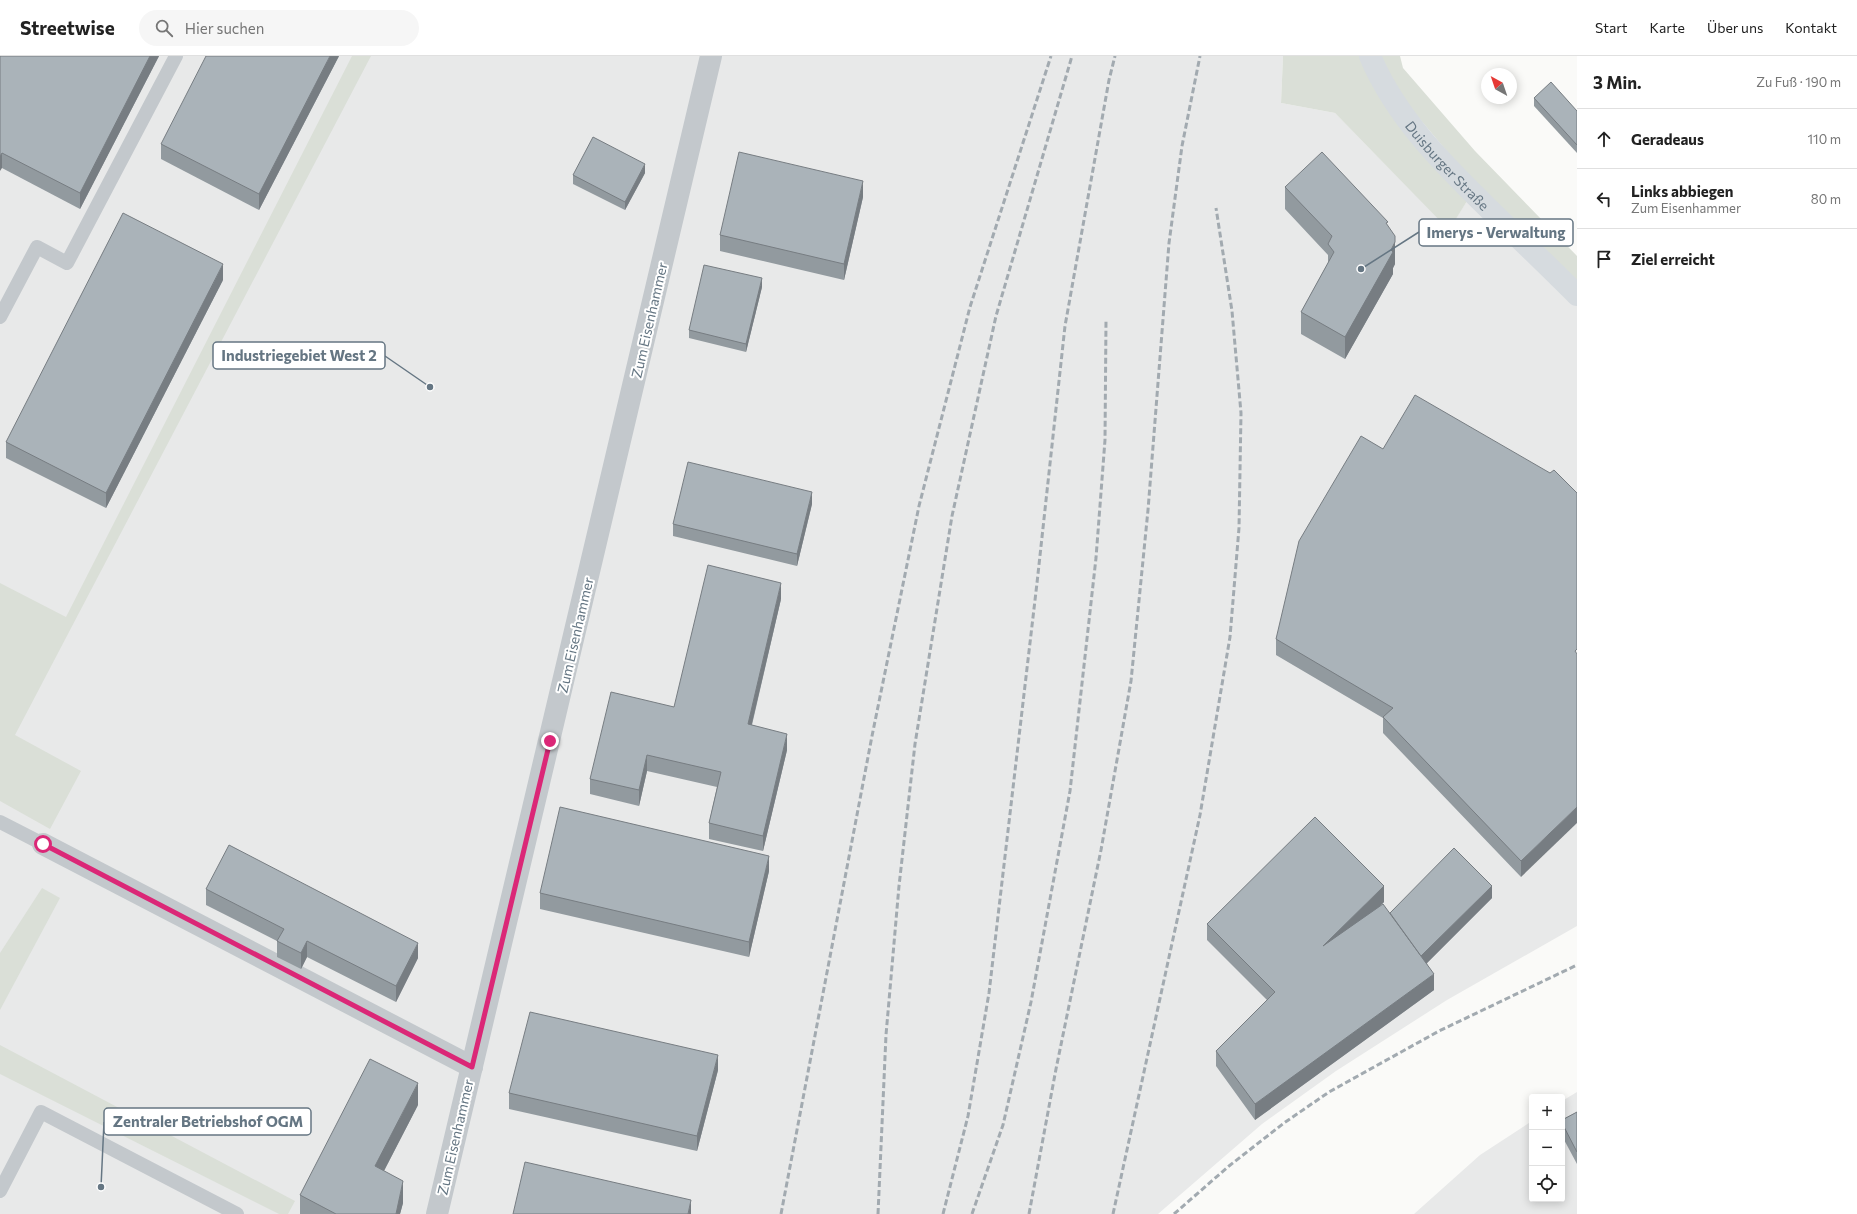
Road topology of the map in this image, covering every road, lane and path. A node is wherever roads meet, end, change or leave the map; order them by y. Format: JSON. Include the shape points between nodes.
{"nodes":[{"id":1,"x":176,"y":56,"type":"edge"},
{"id":2,"x":711,"y":56,"type":"edge"},
{"id":3,"x":1370,"y":56,"type":"edge"},
{"id":4,"x":1577,"y":295,"type":"edge"},
{"id":5,"x":0,"y":318,"type":"edge"},
{"id":6,"x":0,"y":822,"type":"edge"},
{"id":7,"x":43,"y":844,"type":"joint"},
{"id":8,"x":472,"y":1067,"type":"junction"},
{"id":9,"x":0,"y":1191,"type":"edge"},
{"id":10,"x":237,"y":1214,"type":"edge"},
{"id":11,"x":437,"y":1214,"type":"edge"}],
"edges":[{"from":1,"to":5,"type":"lane","via":[[67,263],[37,247]]},
{"from":2,"to":8,"type":"street","name":"Zum Eisenhammer"},
{"from":3,"to":4,"type":"main road","name":"Duisburger Straße","via":[[1389,95],[1438,157]]},
{"from":6,"to":7,"type":"lane"},
{"from":7,"to":8,"type":"street"},
{"from":8,"to":11,"type":"street","name":"Zum Eisenhammer"},
{"from":9,"to":10,"type":"lane","via":[[40,1112]]}]}
